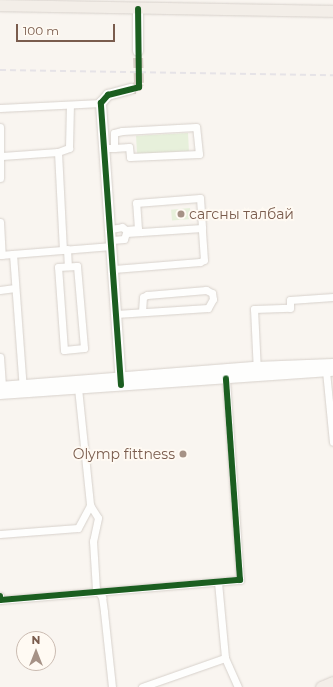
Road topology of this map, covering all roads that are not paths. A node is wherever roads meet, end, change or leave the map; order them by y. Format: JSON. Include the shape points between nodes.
{"nodes":[{"id":1,"x":78,"y":4,"type":"edge"},
{"id":2,"x":0,"y":5,"type":"edge"},
{"id":3,"x":136,"y":9,"type":"junction"},
{"id":4,"x":333,"y":11,"type":"edge"},
{"id":5,"x":136,"y":51,"type":"tunnel mouth"},
{"id":6,"x":131,"y":89,"type":"dead end"},
{"id":7,"x":101,"y":103,"type":"junction"},
{"id":8,"x":70,"y":105,"type":"junction"},
{"id":9,"x":0,"y":108,"type":"edge"},
{"id":10,"x":0,"y":127,"type":"edge"},
{"id":11,"x":109,"y":148,"type":"junction"},
{"id":12,"x":58,"y":152,"type":"junction"},
{"id":13,"x":2,"y":156,"type":"junction"},
{"id":14,"x":0,"y":178,"type":"edge"},
{"id":15,"x":0,"y":222,"type":"edge"},
{"id":16,"x":202,"y":228,"type":"junction"},
{"id":17,"x":112,"y":238,"type":"junction"},
{"id":18,"x":65,"y":249,"type":"junction"},
{"id":19,"x":13,"y":254,"type":"junction"},
{"id":20,"x":1,"y":255,"type":"edge"},
{"id":21,"x":68,"y":266,"type":"junction"},
{"id":22,"x":114,"y":269,"type":"junction"},
{"id":23,"x":15,"y":288,"type":"junction"},
{"id":24,"x":0,"y":290,"type":"edge"},
{"id":25,"x":333,"y":297,"type":"edge"},
{"id":26,"x":142,"y":312,"type":"junction"},
{"id":27,"x":116,"y":314,"type":"junction"},
{"id":28,"x":0,"y":357,"type":"edge"},
{"id":29,"x":331,"y":369,"type":"edge"},
{"id":30,"x":257,"y":371,"type":"junction"},
{"id":31,"x":226,"y":378,"type":"junction"},
{"id":32,"x":121,"y":381,"type":"junction"},
{"id":33,"x":1,"y":389,"type":"edge"},
{"id":34,"x":23,"y":389,"type":"junction"},
{"id":35,"x":76,"y":389,"type":"junction"},
{"id":36,"x":333,"y":442,"type":"edge"},
{"id":37,"x":90,"y":505,"type":"junction"},
{"id":38,"x":0,"y":534,"type":"edge"},
{"id":39,"x":218,"y":582,"type":"junction"},
{"id":40,"x":96,"y":590,"type":"junction"},
{"id":41,"x":0,"y":596,"type":"edge"},
{"id":42,"x":226,"y":658,"type":"junction"},
{"id":43,"x":333,"y":682,"type":"edge"},
{"id":44,"x":112,"y":687,"type":"edge"},
{"id":45,"x":142,"y":687,"type":"edge"},
{"id":46,"x":238,"y":687,"type":"edge"},
{"id":47,"x":321,"y":687,"type":"edge"}],
"edges":[{"from":1,"to":2,"type":"main road"},
{"from":1,"to":3,"type":"main road"},
{"from":3,"to":4,"type":"main road"},
{"from":3,"to":5,"type":"main road"},
{"from":6,"to":7,"type":"main road","via":[[108,95]]},
{"from":7,"to":8,"type":"street"},
{"from":7,"to":11,"type":"main road"},
{"from":8,"to":9,"type":"street"},
{"from":8,"to":12,"type":"street","via":[[71,146]]},
{"from":10,"to":13,"type":"street"},
{"from":11,"to":11,"type":"street","via":[[114,133],[122,131],[196,127],[199,154],[130,157],[129,147]]},
{"from":11,"to":17,"type":"main road"},
{"from":12,"to":13,"type":"street"},
{"from":12,"to":18,"type":"street"},
{"from":13,"to":14,"type":"street"},
{"from":15,"to":20,"type":"street"},
{"from":16,"to":17,"type":"street","via":[[126,233],[124,239]]},
{"from":16,"to":17,"type":"street","via":[[200,198],[136,203],[138,229],[126,230],[122,226]]},
{"from":16,"to":22,"type":"street","via":[[204,260],[200,262]]},
{"from":17,"to":18,"type":"street"},
{"from":17,"to":22,"type":"main road"},
{"from":18,"to":19,"type":"street"},
{"from":18,"to":21,"type":"street"},
{"from":19,"to":20,"type":"street"},
{"from":19,"to":23,"type":"street"},
{"from":21,"to":21,"type":"street","via":[[58,267],[64,350],[84,348],[77,266]]},
{"from":22,"to":27,"type":"main road"},
{"from":23,"to":24,"type":"street"},
{"from":23,"to":34,"type":"street"},
{"from":25,"to":30,"type":"street","via":[[290,300],[290,308],[254,309]]},
{"from":26,"to":26,"type":"street","via":[[208,308],[213,299],[212,293],[206,290],[147,295],[143,297]]},
{"from":26,"to":27,"type":"street"},
{"from":27,"to":32,"type":"main road"},
{"from":28,"to":33,"type":"street"},
{"from":29,"to":30,"type":"main road"},
{"from":29,"to":36,"type":"street"},
{"from":30,"to":31,"type":"main road"},
{"from":30,"to":32,"type":"main road"},
{"from":31,"to":32,"type":"main road"},
{"from":31,"to":39,"type":"street","via":[[240,580]]},
{"from":32,"to":34,"type":"main road"},
{"from":32,"to":35,"type":"main road"},
{"from":33,"to":34,"type":"main road"},
{"from":34,"to":35,"type":"main road"},
{"from":35,"to":37,"type":"street","via":[[78,436],[87,456]]},
{"from":37,"to":38,"type":"street","via":[[78,528]]},
{"from":37,"to":40,"type":"street","via":[[97,513],[99,522],[93,540]]},
{"from":39,"to":40,"type":"street"},
{"from":39,"to":42,"type":"street"},
{"from":40,"to":41,"type":"street","via":[[0,600]]},
{"from":40,"to":44,"type":"street","via":[[102,597]]},
{"from":42,"to":45,"type":"street"},
{"from":42,"to":46,"type":"street"},
{"from":43,"to":47,"type":"main road"}]}
